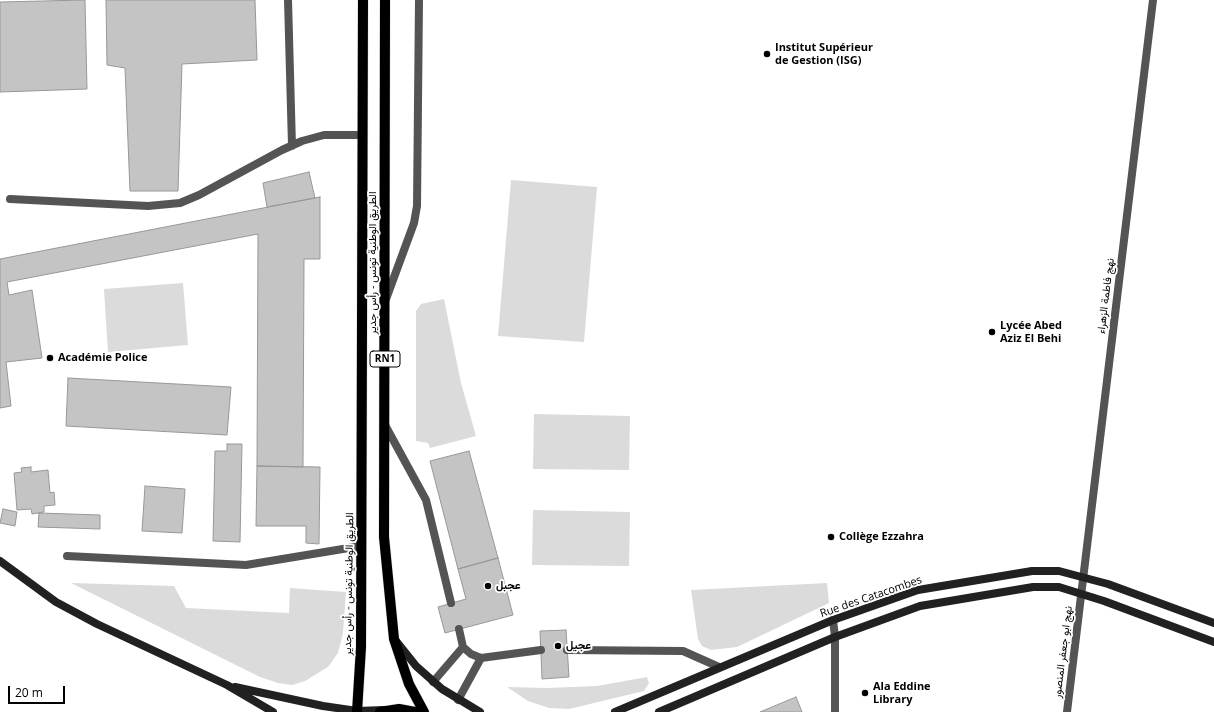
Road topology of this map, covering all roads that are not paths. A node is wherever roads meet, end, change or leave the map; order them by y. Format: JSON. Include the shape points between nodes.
{"nodes":[{"id":1,"x":288,"y":0,"type":"edge"},
{"id":2,"x":363,"y":0,"type":"edge"},
{"id":3,"x":385,"y":0,"type":"edge"},
{"id":4,"x":419,"y":0,"type":"edge"},
{"id":5,"x":1153,"y":0,"type":"edge"},
{"id":6,"x":362,"y":135,"type":"junction"},
{"id":7,"x":292,"y":146,"type":"junction"},
{"id":8,"x":10,"y":198,"type":"dead end"},
{"id":9,"x":385,"y":304,"type":"junction"},
{"id":10,"x":384,"y":424,"type":"junction"},
{"id":11,"x":361,"y":546,"type":"junction"},
{"id":12,"x":67,"y":556,"type":"dead end"},
{"id":13,"x":0,"y":561,"type":"edge"},
{"id":14,"x":1083,"y":577,"type":"junction"},
{"id":15,"x":1081,"y":594,"type":"junction"},
{"id":16,"x":451,"y":603,"type":"dead end"},
{"id":17,"x":833,"y":620,"type":"junction"},
{"id":18,"x":1214,"y":623,"type":"edge"},
{"id":19,"x":459,"y":629,"type":"dead end"},
{"id":20,"x":835,"y":638,"type":"junction"},
{"id":21,"x":394,"y":639,"type":"junction"},
{"id":22,"x":1214,"y":642,"type":"edge"},
{"id":23,"x":463,"y":647,"type":"junction"},
{"id":24,"x":541,"y":650,"type":"dead end"},
{"id":25,"x":567,"y":650,"type":"dead end"},
{"id":26,"x":481,"y":658,"type":"junction"},
{"id":27,"x":719,"y":668,"type":"junction"},
{"id":28,"x":433,"y":682,"type":"junction"},
{"id":29,"x":227,"y":685,"type":"junction"},
{"id":30,"x":458,"y":700,"type":"junction"},
{"id":31,"x":357,"y":711,"type":"edge"},
{"id":32,"x":382,"y":711,"type":"edge"},
{"id":33,"x":273,"y":712,"type":"edge"},
{"id":34,"x":415,"y":712,"type":"edge"},
{"id":35,"x":424,"y":712,"type":"edge"},
{"id":36,"x":480,"y":712,"type":"edge"},
{"id":37,"x":615,"y":712,"type":"edge"},
{"id":38,"x":659,"y":712,"type":"edge"},
{"id":39,"x":835,"y":712,"type":"edge"},
{"id":40,"x":1067,"y":712,"type":"edge"}],
"edges":[{"from":1,"to":7,"type":"street"},
{"from":2,"to":6,"type":"main road","name":"الطريق الوطنية تونس - رأس جدير","number":"RN1"},
{"from":3,"to":9,"type":"main road","name":"الطريق الوطنية تونس - رأس جدير","number":"RN1"},
{"from":4,"to":9,"type":"street","via":[[417,206],[414,222]]},
{"from":5,"to":14,"type":"street","name":"نهج فاطمة الزهراء"},
{"from":6,"to":7,"type":"street","via":[[324,135]]},
{"from":6,"to":11,"type":"main road","name":"الطريق الوطنية تونس - رأس جدير","number":"RN1"},
{"from":7,"to":8,"type":"street","via":[[180,203],[148,206]]},
{"from":9,"to":10,"type":"main road","name":"الطريق الوطنية تونس - رأس جدير","number":"RN1"},
{"from":10,"to":16,"type":"street","via":[[426,500]]},
{"from":10,"to":21,"type":"main road","name":"الطريق الوطنية تونس - رأس جدير","number":"RN1","via":[[384,537]]},
{"from":11,"to":12,"type":"street","via":[[246,565]]},
{"from":11,"to":31,"type":"main road","name":"الطريق الوطنية تونس - رأس جدير","number":"RN1","via":[[361,647]]},
{"from":13,"to":29,"type":"main road","via":[[56,602]]},
{"from":14,"to":15,"type":"street","name":"نهج فاطمة الزهراء"},
{"from":14,"to":17,"type":"main road","name":"Rue des Catacombes","via":[[1059,572],[1032,571],[918,590]]},
{"from":14,"to":18,"type":"main road","name":"Rue des Catacombes"},
{"from":15,"to":20,"type":"main road","via":[[1059,587],[1033,587],[920,606]]},
{"from":15,"to":22,"type":"main road"},
{"from":15,"to":40,"type":"street","name":"نهج ابو جعفر المنصور"},
{"from":17,"to":20,"type":"street"},
{"from":17,"to":27,"type":"main road","name":"Rue des Catacombes"},
{"from":19,"to":23,"type":"street"},
{"from":20,"to":38,"type":"main road"},
{"from":20,"to":39,"type":"street"},
{"from":21,"to":28,"type":"main road"},
{"from":21,"to":35,"type":"main road","name":"الطريق الوطنية تونس - رأس جدير","number":"RN1","via":[[409,684]]},
{"from":23,"to":26,"type":"street"},
{"from":23,"to":28,"type":"street"},
{"from":24,"to":26,"type":"street"},
{"from":25,"to":27,"type":"street","via":[[683,651]]},
{"from":26,"to":30,"type":"street"},
{"from":27,"to":37,"type":"main road","name":"Rue des Catacombes"},
{"from":28,"to":30,"type":"main road"},
{"from":29,"to":31,"type":"main road"},
{"from":29,"to":33,"type":"main road"},
{"from":30,"to":36,"type":"main road"},
{"from":31,"to":32,"type":"main road"},
{"from":32,"to":34,"type":"main road","via":[[399,709]]}]}
